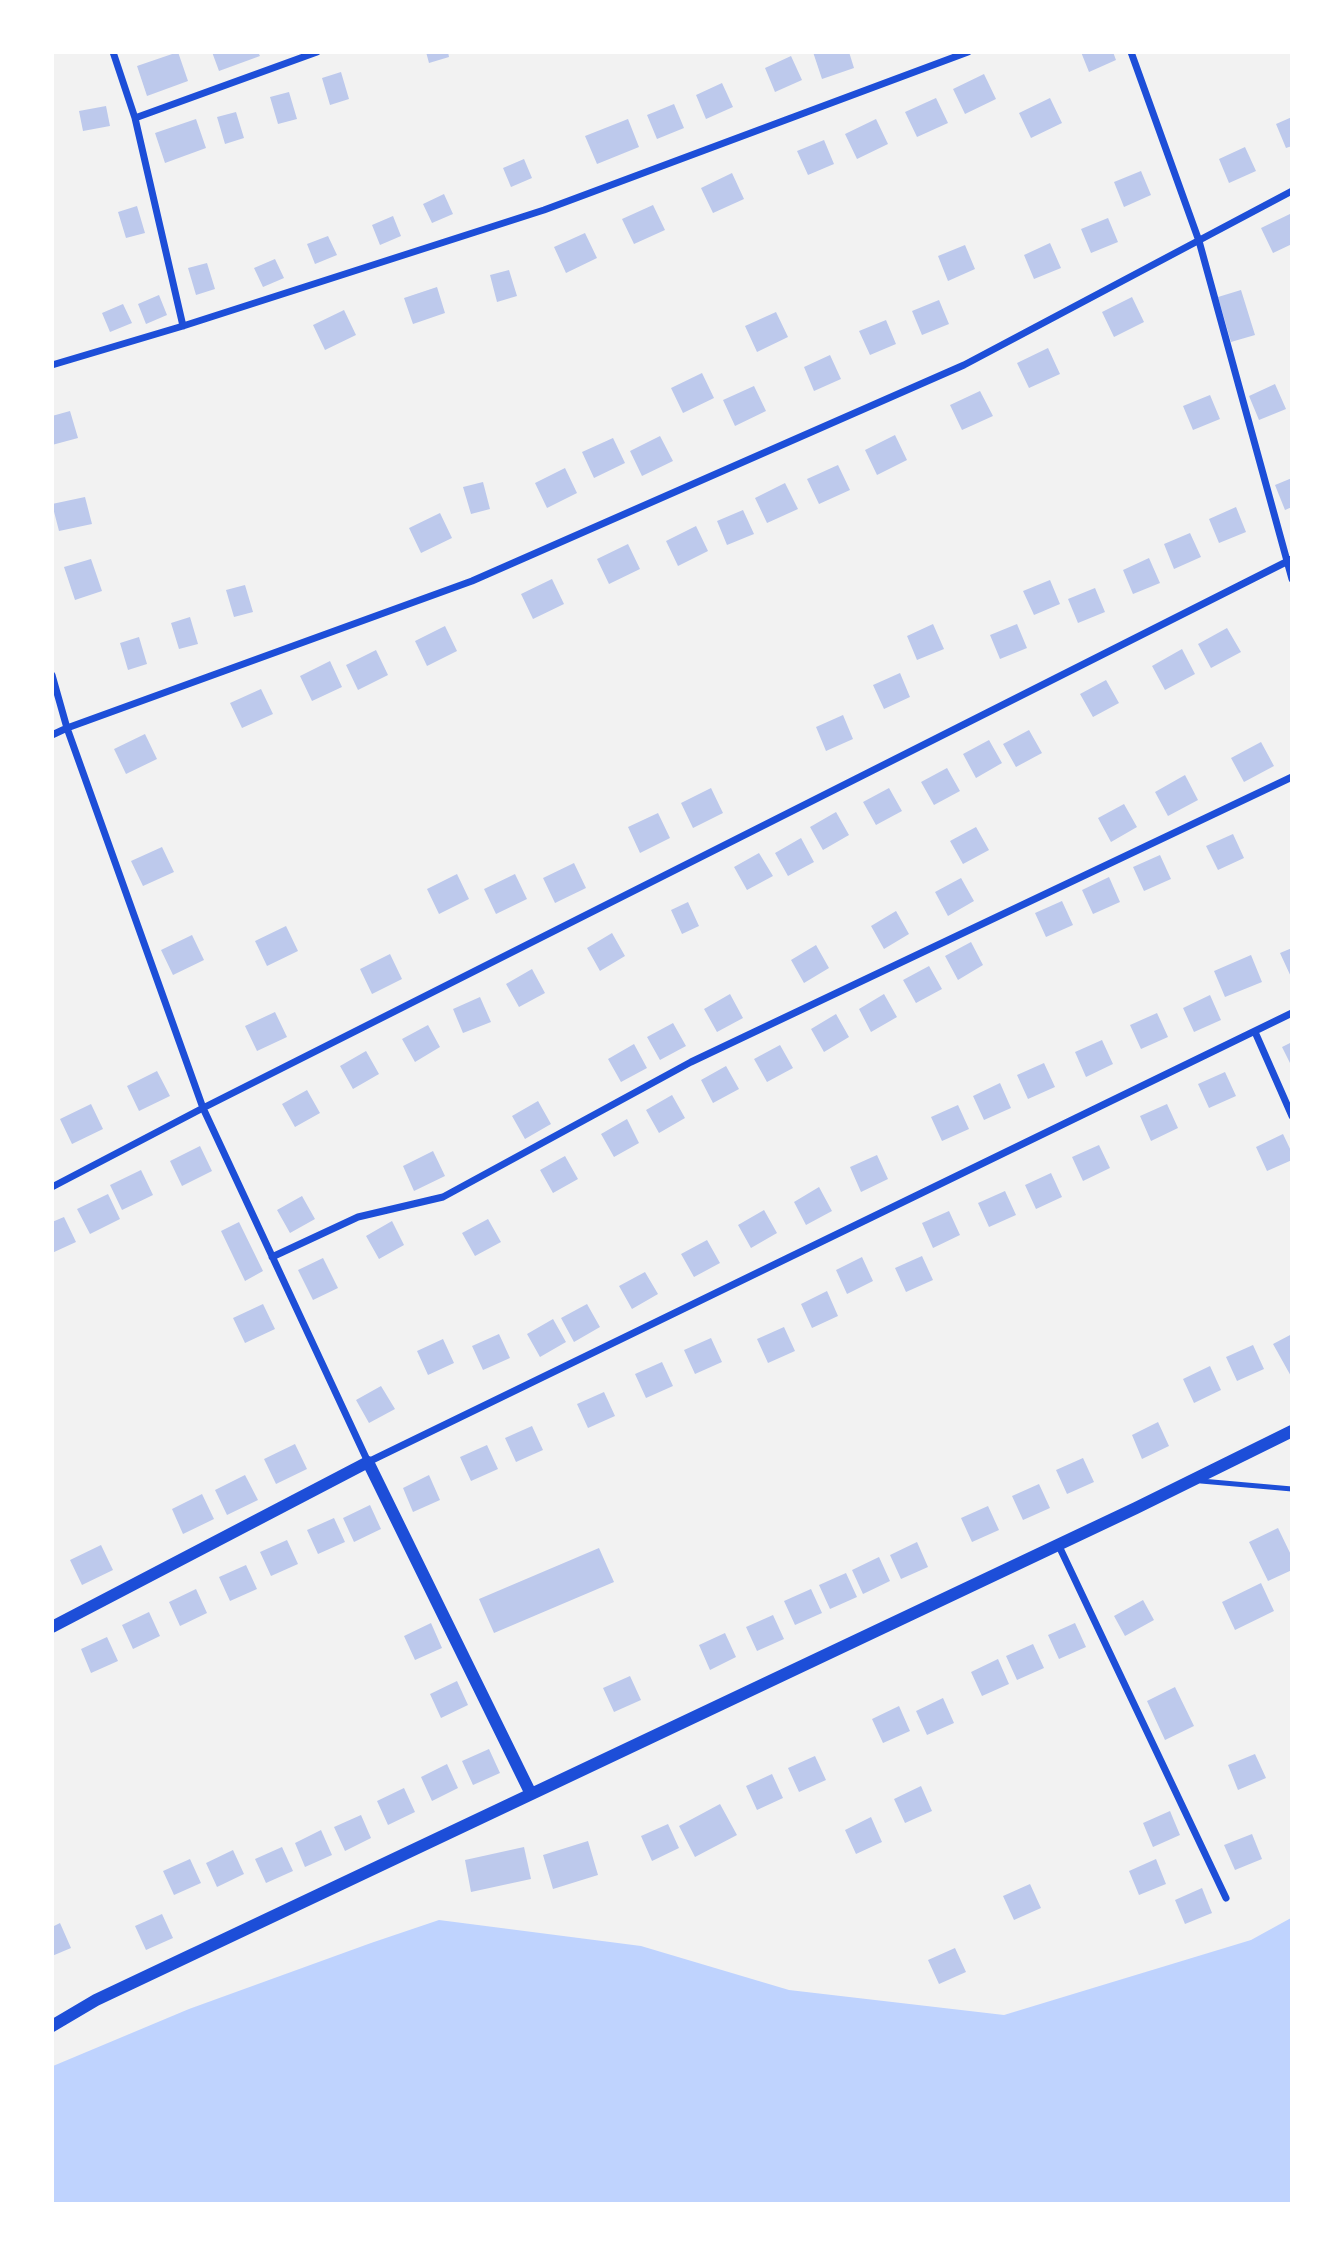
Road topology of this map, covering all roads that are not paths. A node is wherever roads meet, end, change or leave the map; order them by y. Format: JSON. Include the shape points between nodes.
{"nodes":[{"id":1,"x":113,"y":52,"type":"edge"},
{"id":2,"x":317,"y":52,"type":"edge"},
{"id":3,"x":968,"y":52,"type":"edge"},
{"id":4,"x":1131,"y":52,"type":"edge"},
{"id":5,"x":135,"y":118,"type":"junction"},
{"id":6,"x":1292,"y":191,"type":"edge"},
{"id":7,"x":1199,"y":241,"type":"junction"},
{"id":8,"x":183,"y":326,"type":"junction"},
{"id":9,"x":52,"y":365,"type":"edge"},
{"id":10,"x":1289,"y":560,"type":"edge"},
{"id":11,"x":1292,"y":579,"type":"edge"},
{"id":12,"x":52,"y":675,"type":"edge"},
{"id":13,"x":67,"y":728,"type":"junction"},
{"id":14,"x":52,"y":735,"type":"edge"},
{"id":15,"x":1292,"y":778,"type":"edge"},
{"id":16,"x":1292,"y":1013,"type":"edge"},
{"id":17,"x":1255,"y":1032,"type":"junction"},
{"id":18,"x":203,"y":1108,"type":"junction"},
{"id":19,"x":1292,"y":1116,"type":"edge"},
{"id":20,"x":52,"y":1187,"type":"edge"},
{"id":21,"x":272,"y":1257,"type":"junction"},
{"id":22,"x":1292,"y":1431,"type":"edge"},
{"id":23,"x":368,"y":1462,"type":"junction"},
{"id":24,"x":1192,"y":1480,"type":"junction"},
{"id":25,"x":1292,"y":1489,"type":"edge"},
{"id":26,"x":1058,"y":1544,"type":"junction"},
{"id":27,"x":52,"y":1627,"type":"edge"},
{"id":28,"x":531,"y":1794,"type":"junction"},
{"id":29,"x":1226,"y":1898,"type":"dead end"},
{"id":30,"x":52,"y":2026,"type":"edge"}],
"edges":[{"from":1,"to":5,"type":"street"},
{"from":2,"to":5,"type":"street"},
{"from":3,"to":8,"type":"street","via":[[544,210]]},
{"from":4,"to":7,"type":"street"},
{"from":5,"to":8,"type":"street"},
{"from":6,"to":7,"type":"street"},
{"from":7,"to":10,"type":"street"},
{"from":7,"to":13,"type":"street","via":[[964,365],[472,581]]},
{"from":8,"to":9,"type":"street"},
{"from":10,"to":11,"type":"street"},
{"from":10,"to":18,"type":"street"},
{"from":12,"to":13,"type":"street"},
{"from":13,"to":14,"type":"street"},
{"from":13,"to":18,"type":"street"},
{"from":15,"to":21,"type":"street","via":[[691,1062],[443,1197],[358,1217]]},
{"from":16,"to":17,"type":"street"},
{"from":17,"to":19,"type":"street"},
{"from":17,"to":23,"type":"street"},
{"from":18,"to":20,"type":"street"},
{"from":18,"to":21,"type":"street"},
{"from":21,"to":23,"type":"street"},
{"from":22,"to":24,"type":"street"},
{"from":23,"to":27,"type":"street"},
{"from":23,"to":28,"type":"street"},
{"from":24,"to":25,"type":"lane"},
{"from":24,"to":26,"type":"street"},
{"from":26,"to":28,"type":"street"},
{"from":26,"to":29,"type":"street"},
{"from":28,"to":30,"type":"street","via":[[96,2000]]}]}
